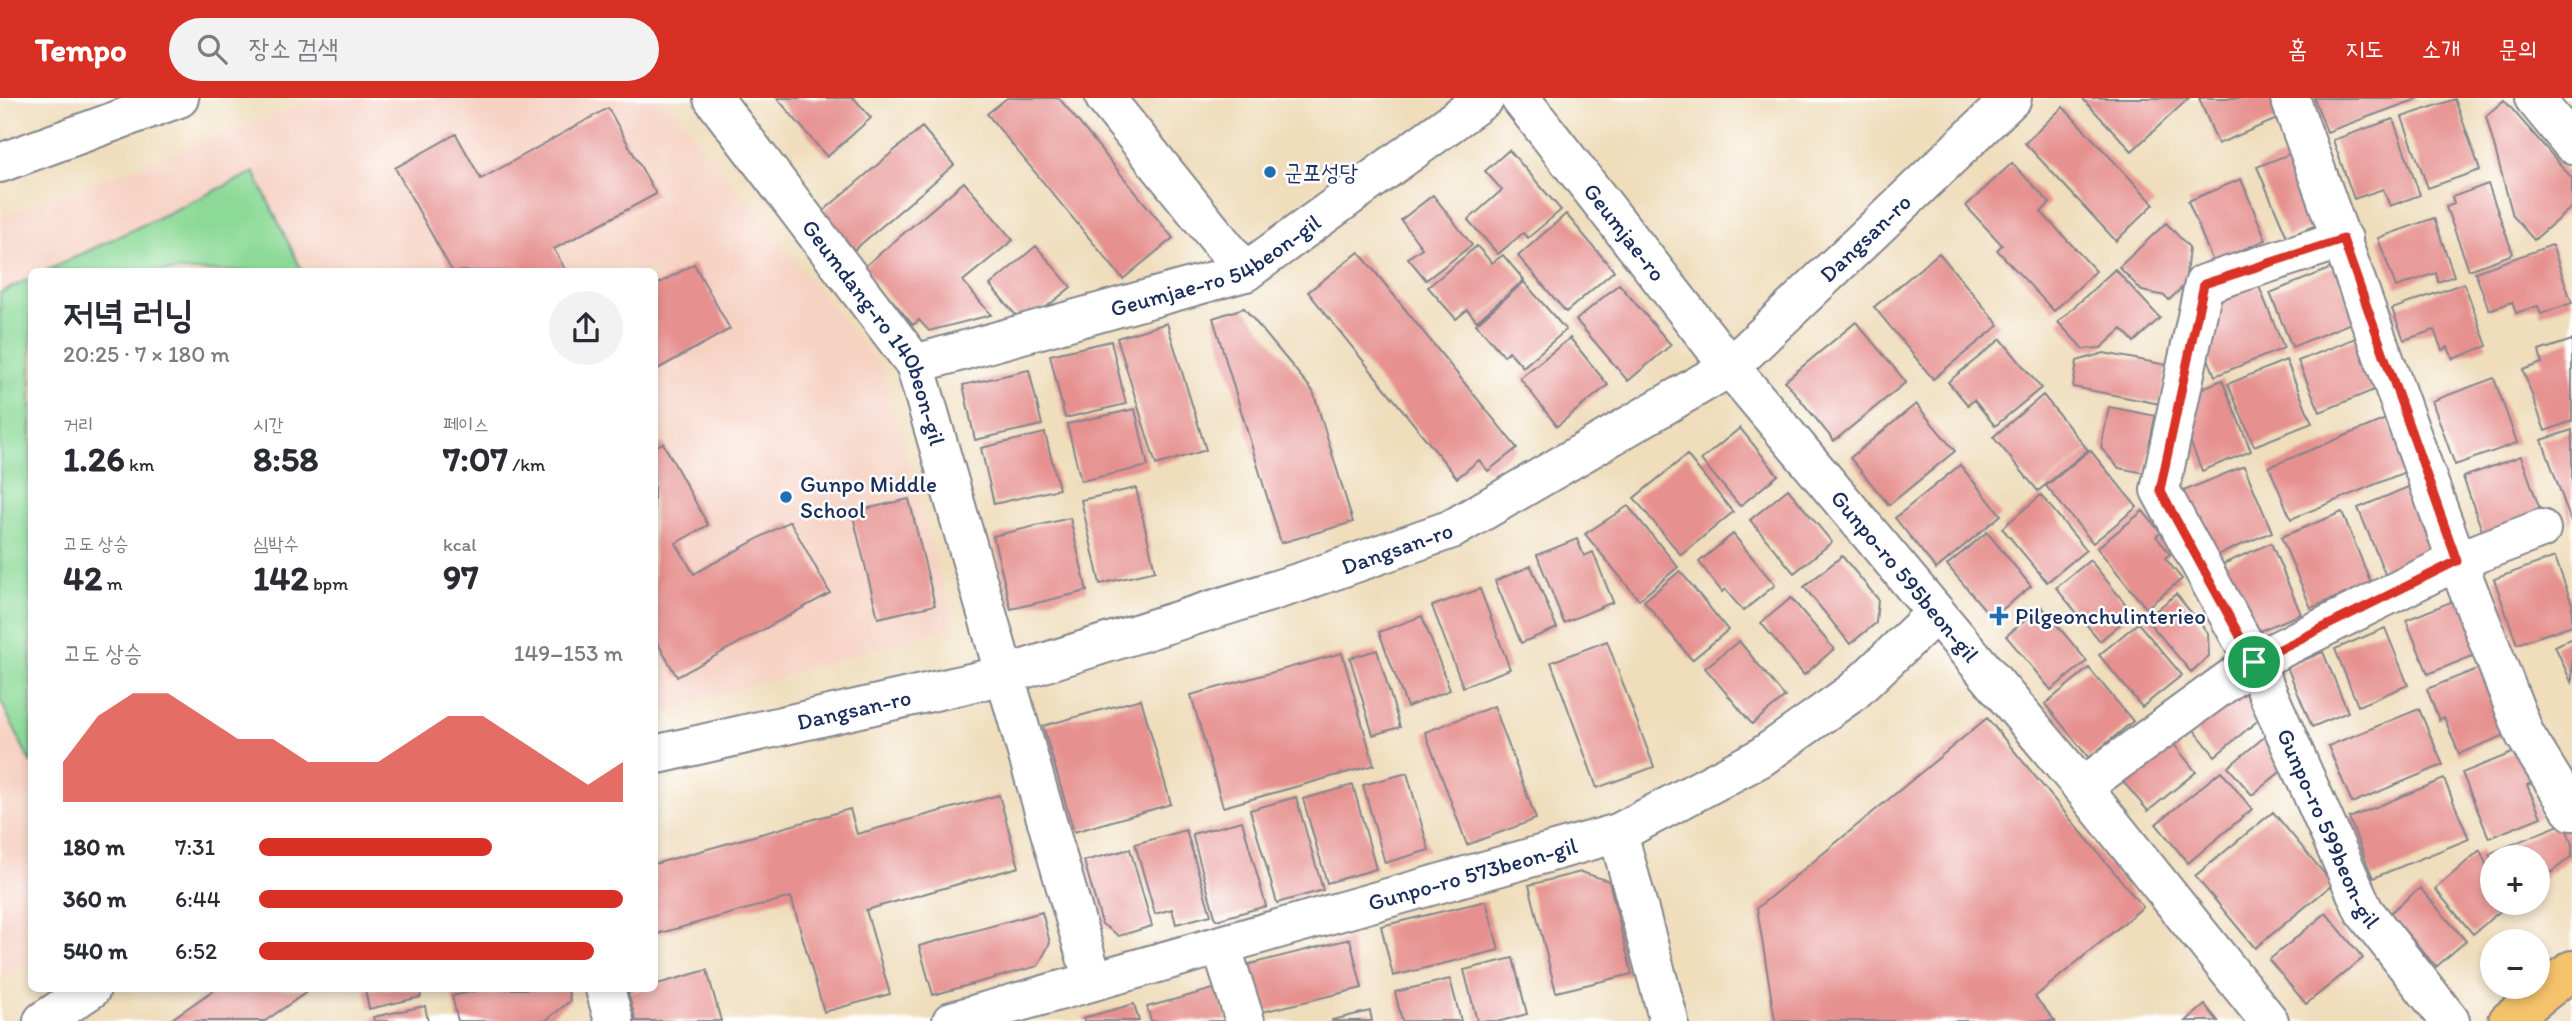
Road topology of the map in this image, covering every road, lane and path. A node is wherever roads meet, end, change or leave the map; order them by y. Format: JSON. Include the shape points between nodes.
{"nodes":[{"id":1,"x":179,"y":98,"type":"edge"},
{"id":2,"x":713,"y":98,"type":"edge"},
{"id":3,"x":1105,"y":98,"type":"edge"},
{"id":4,"x":1485,"y":98,"type":"edge"},
{"id":5,"x":1520,"y":98,"type":"edge"},
{"id":6,"x":2012,"y":98,"type":"edge"},
{"id":7,"x":2290,"y":98,"type":"edge"},
{"id":8,"x":2534,"y":98,"type":"edge"},
{"id":9,"x":2572,"y":144,"type":"edge"},
{"id":10,"x":0,"y":163,"type":"edge"},
{"id":11,"x":2343,"y":239,"type":"junction"},
{"id":12,"x":1245,"y":272,"type":"junction"},
{"id":13,"x":915,"y":364,"type":"junction"},
{"id":14,"x":1730,"y":367,"type":"junction"},
{"id":15,"x":2541,"y":529,"type":"dead end"},
{"id":16,"x":2457,"y":561,"type":"junction"},
{"id":17,"x":1936,"y":613,"type":"junction"},
{"id":18,"x":2254,"y":662,"type":"junction"},
{"id":19,"x":1005,"y":675,"type":"junction"},
{"id":20,"x":658,"y":754,"type":"edge"},
{"id":21,"x":2082,"y":787,"type":"junction"},
{"id":22,"x":2572,"y":811,"type":"edge"},
{"id":23,"x":1618,"y":833,"type":"junction"},
{"id":24,"x":1221,"y":945,"type":"junction"},
{"id":25,"x":2572,"y":970,"type":"edge"},
{"id":26,"x":1093,"y":981,"type":"junction"},
{"id":27,"x":86,"y":992,"type":"edge"},
{"id":28,"x":606,"y":992,"type":"edge"},
{"id":29,"x":43,"y":1021,"type":"edge"},
{"id":30,"x":614,"y":1021,"type":"edge"},
{"id":31,"x":951,"y":1021,"type":"edge"},
{"id":32,"x":1245,"y":1021,"type":"edge"},
{"id":33,"x":1669,"y":1021,"type":"edge"},
{"id":34,"x":2269,"y":1021,"type":"edge"},
{"id":35,"x":2451,"y":1021,"type":"edge"},
{"id":36,"x":2508,"y":1021,"type":"edge"}],
"edges":[{"from":1,"to":10,"type":"street"},
{"from":2,"to":13,"type":"street","name":"Geumdang-ro 140beon-gil"},
{"from":3,"to":12,"type":"street"},
{"from":4,"to":12,"type":"street","name":"Geumjae-ro 54beon-gil"},
{"from":5,"to":14,"type":"street","name":"Geumjae-ro"},
{"from":6,"to":14,"type":"street","name":"Dangsan-ro"},
{"from":7,"to":11,"type":"street"},
{"from":8,"to":9,"type":"street"},
{"from":11,"to":16,"type":"street"},
{"from":11,"to":18,"type":"street","name":"Gunpo-ro 599beon-gil","via":[[2204,284],[2160,490]]},
{"from":12,"to":13,"type":"street","name":"Geumjae-ro 54beon-gil"},
{"from":13,"to":19,"type":"street","name":"Geumdang-ro 140beon-gil"},
{"from":14,"to":17,"type":"street","name":"Gunpo-ro 595beon-gil"},
{"from":14,"to":19,"type":"street","name":"Dangsan-ro","via":[[1452,529]]},
{"from":15,"to":16,"type":"street"},
{"from":16,"to":18,"type":"street"},
{"from":16,"to":22,"type":"street","via":[[2525,735]]},
{"from":17,"to":21,"type":"street","name":"Gunpo-ro 595beon-gil"},
{"from":17,"to":23,"type":"street","name":"Gunpo-ro 573beon-gil","via":[[1853,692],[1760,758]]},
{"from":18,"to":21,"type":"street"},
{"from":18,"to":35,"type":"street","name":"Gunpo-ro 599beon-gil","via":[[2364,911]]},
{"from":19,"to":20,"type":"street","name":"Dangsan-ro"},
{"from":19,"to":26,"type":"street","name":"Geumdang-ro 140beon-gil"},
{"from":21,"to":34,"type":"street","name":"Gunpo-ro 595beon-gil"},
{"from":23,"to":24,"type":"street","name":"Gunpo-ro 573beon-gil"},
{"from":23,"to":33,"type":"street"},
{"from":24,"to":26,"type":"street","name":"Gunpo-ro 573beon-gil"},
{"from":24,"to":32,"type":"street"},
{"from":25,"to":36,"type":"main road"},
{"from":26,"to":31,"type":"street","name":"Gunpo-ro 573beon-gil"},
{"from":27,"to":29,"type":"street"},
{"from":28,"to":30,"type":"street"}]}
